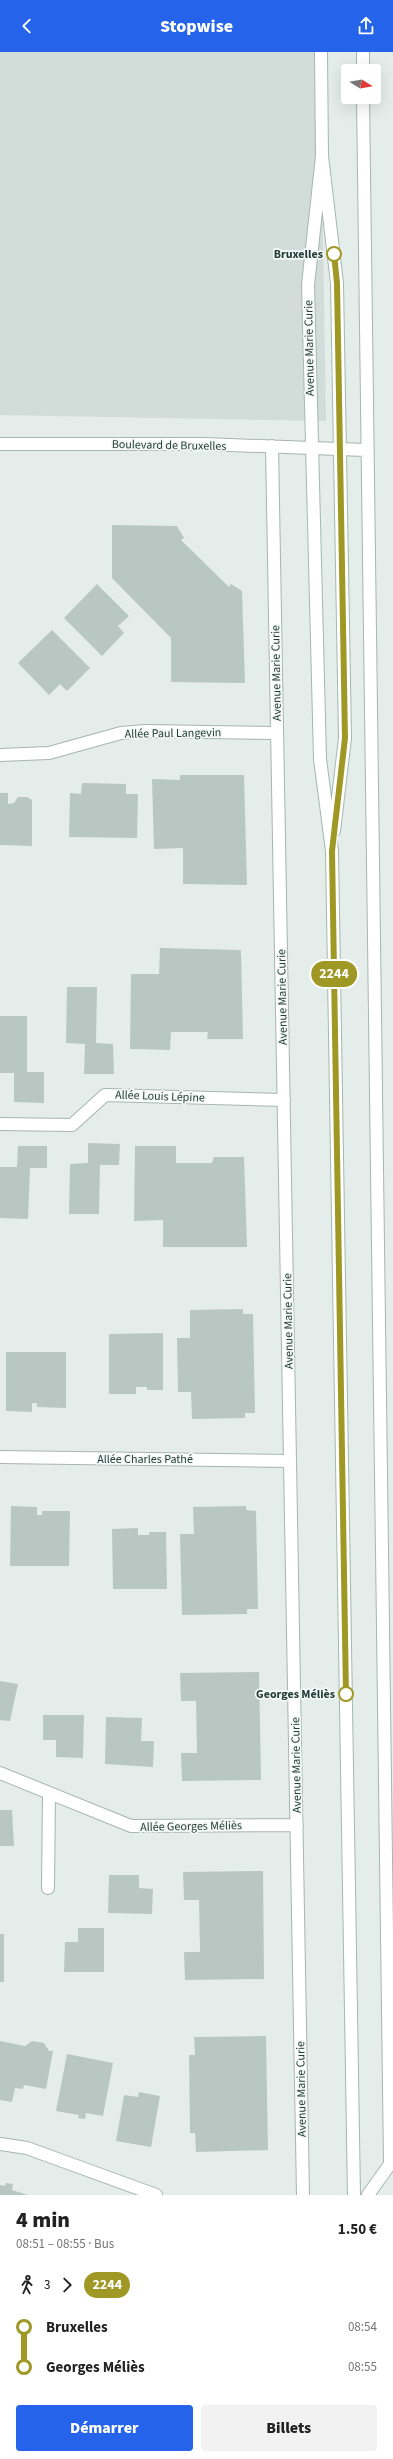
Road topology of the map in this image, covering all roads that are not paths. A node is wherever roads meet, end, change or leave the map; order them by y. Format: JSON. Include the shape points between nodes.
{"nodes":[{"id":1,"x":321,"y":52,"type":"edge"},
{"id":2,"x":362,"y":52,"type":"edge"},
{"id":3,"x":363,"y":64,"type":"edge"},
{"id":4,"x":363,"y":104,"type":"edge"},
{"id":5,"x":322,"y":156,"type":"junction"},
{"id":6,"x":0,"y":444,"type":"edge"},
{"id":7,"x":272,"y":446,"type":"junction"},
{"id":8,"x":311,"y":448,"type":"junction"},
{"id":9,"x":338,"y":449,"type":"junction"},
{"id":10,"x":367,"y":450,"type":"junction"},
{"id":11,"x":277,"y":733,"type":"junction"},
{"id":12,"x":0,"y":755,"type":"edge"},
{"id":13,"x":332,"y":851,"type":"junction"},
{"id":14,"x":284,"y":1100,"type":"junction"},
{"id":15,"x":0,"y":1124,"type":"edge"},
{"id":16,"x":0,"y":1457,"type":"edge"},
{"id":17,"x":290,"y":1461,"type":"junction"},
{"id":18,"x":0,"y":1773,"type":"edge"},
{"id":19,"x":48,"y":1794,"type":"junction"},
{"id":20,"x":297,"y":1825,"type":"junction"},
{"id":21,"x":48,"y":1888,"type":"dead end"},
{"id":22,"x":0,"y":2144,"type":"edge"},
{"id":23,"x":156,"y":2195,"type":"edge"},
{"id":24,"x":303,"y":2195,"type":"edge"},
{"id":25,"x":354,"y":2195,"type":"edge"},
{"id":26,"x":368,"y":2195,"type":"edge"}],
"edges":[{"from":1,"to":5,"type":"street","name":"Avenue Marie Curie"},
{"from":2,"to":3,"type":"street"},
{"from":4,"to":10,"type":"street"},
{"from":5,"to":8,"type":"street","name":"Avenue Marie Curie","via":[[308,284]]},
{"from":5,"to":9,"type":"street","name":"Avenue Marie Curie","via":[[337,283]]},
{"from":6,"to":7,"type":"street","name":"Boulevard de Bruxelles"},
{"from":7,"to":8,"type":"street","name":"Boulevard de Bruxelles"},
{"from":7,"to":11,"type":"street","name":"Avenue Marie Curie"},
{"from":8,"to":9,"type":"street","name":"Boulevard de Bruxelles"},
{"from":8,"to":13,"type":"street","name":"Avenue Marie Curie","via":[[320,759]]},
{"from":9,"to":10,"type":"street","name":"Boulevard de Bruxelles"},
{"from":9,"to":13,"type":"street","name":"Avenue Marie Curie","via":[[345,738]]},
{"from":10,"to":26,"type":"street","via":[[390,2164]]},
{"from":11,"to":12,"type":"street","name":"Allée Paul Langevin","via":[[146,731],[121,733],[49,753]]},
{"from":11,"to":14,"type":"street","name":"Avenue Marie Curie"},
{"from":13,"to":25,"type":"street","name":"Avenue Marie Curie"},
{"from":14,"to":15,"type":"street","name":"Allée Louis Lépine","via":[[105,1095],[72,1125]]},
{"from":14,"to":17,"type":"street","name":"Avenue Marie Curie"},
{"from":16,"to":17,"type":"street","name":"Allée Charles Pathé"},
{"from":17,"to":20,"type":"street","name":"Avenue Marie Curie"},
{"from":18,"to":19,"type":"street","name":"Allée Georges Méliès","via":[[35,1785]]},
{"from":19,"to":20,"type":"street","name":"Allée Georges Méliès","via":[[131,1826]]},
{"from":19,"to":21,"type":"street"},
{"from":20,"to":24,"type":"street","name":"Avenue Marie Curie"},
{"from":22,"to":23,"type":"street","via":[[26,2148]]}]}
